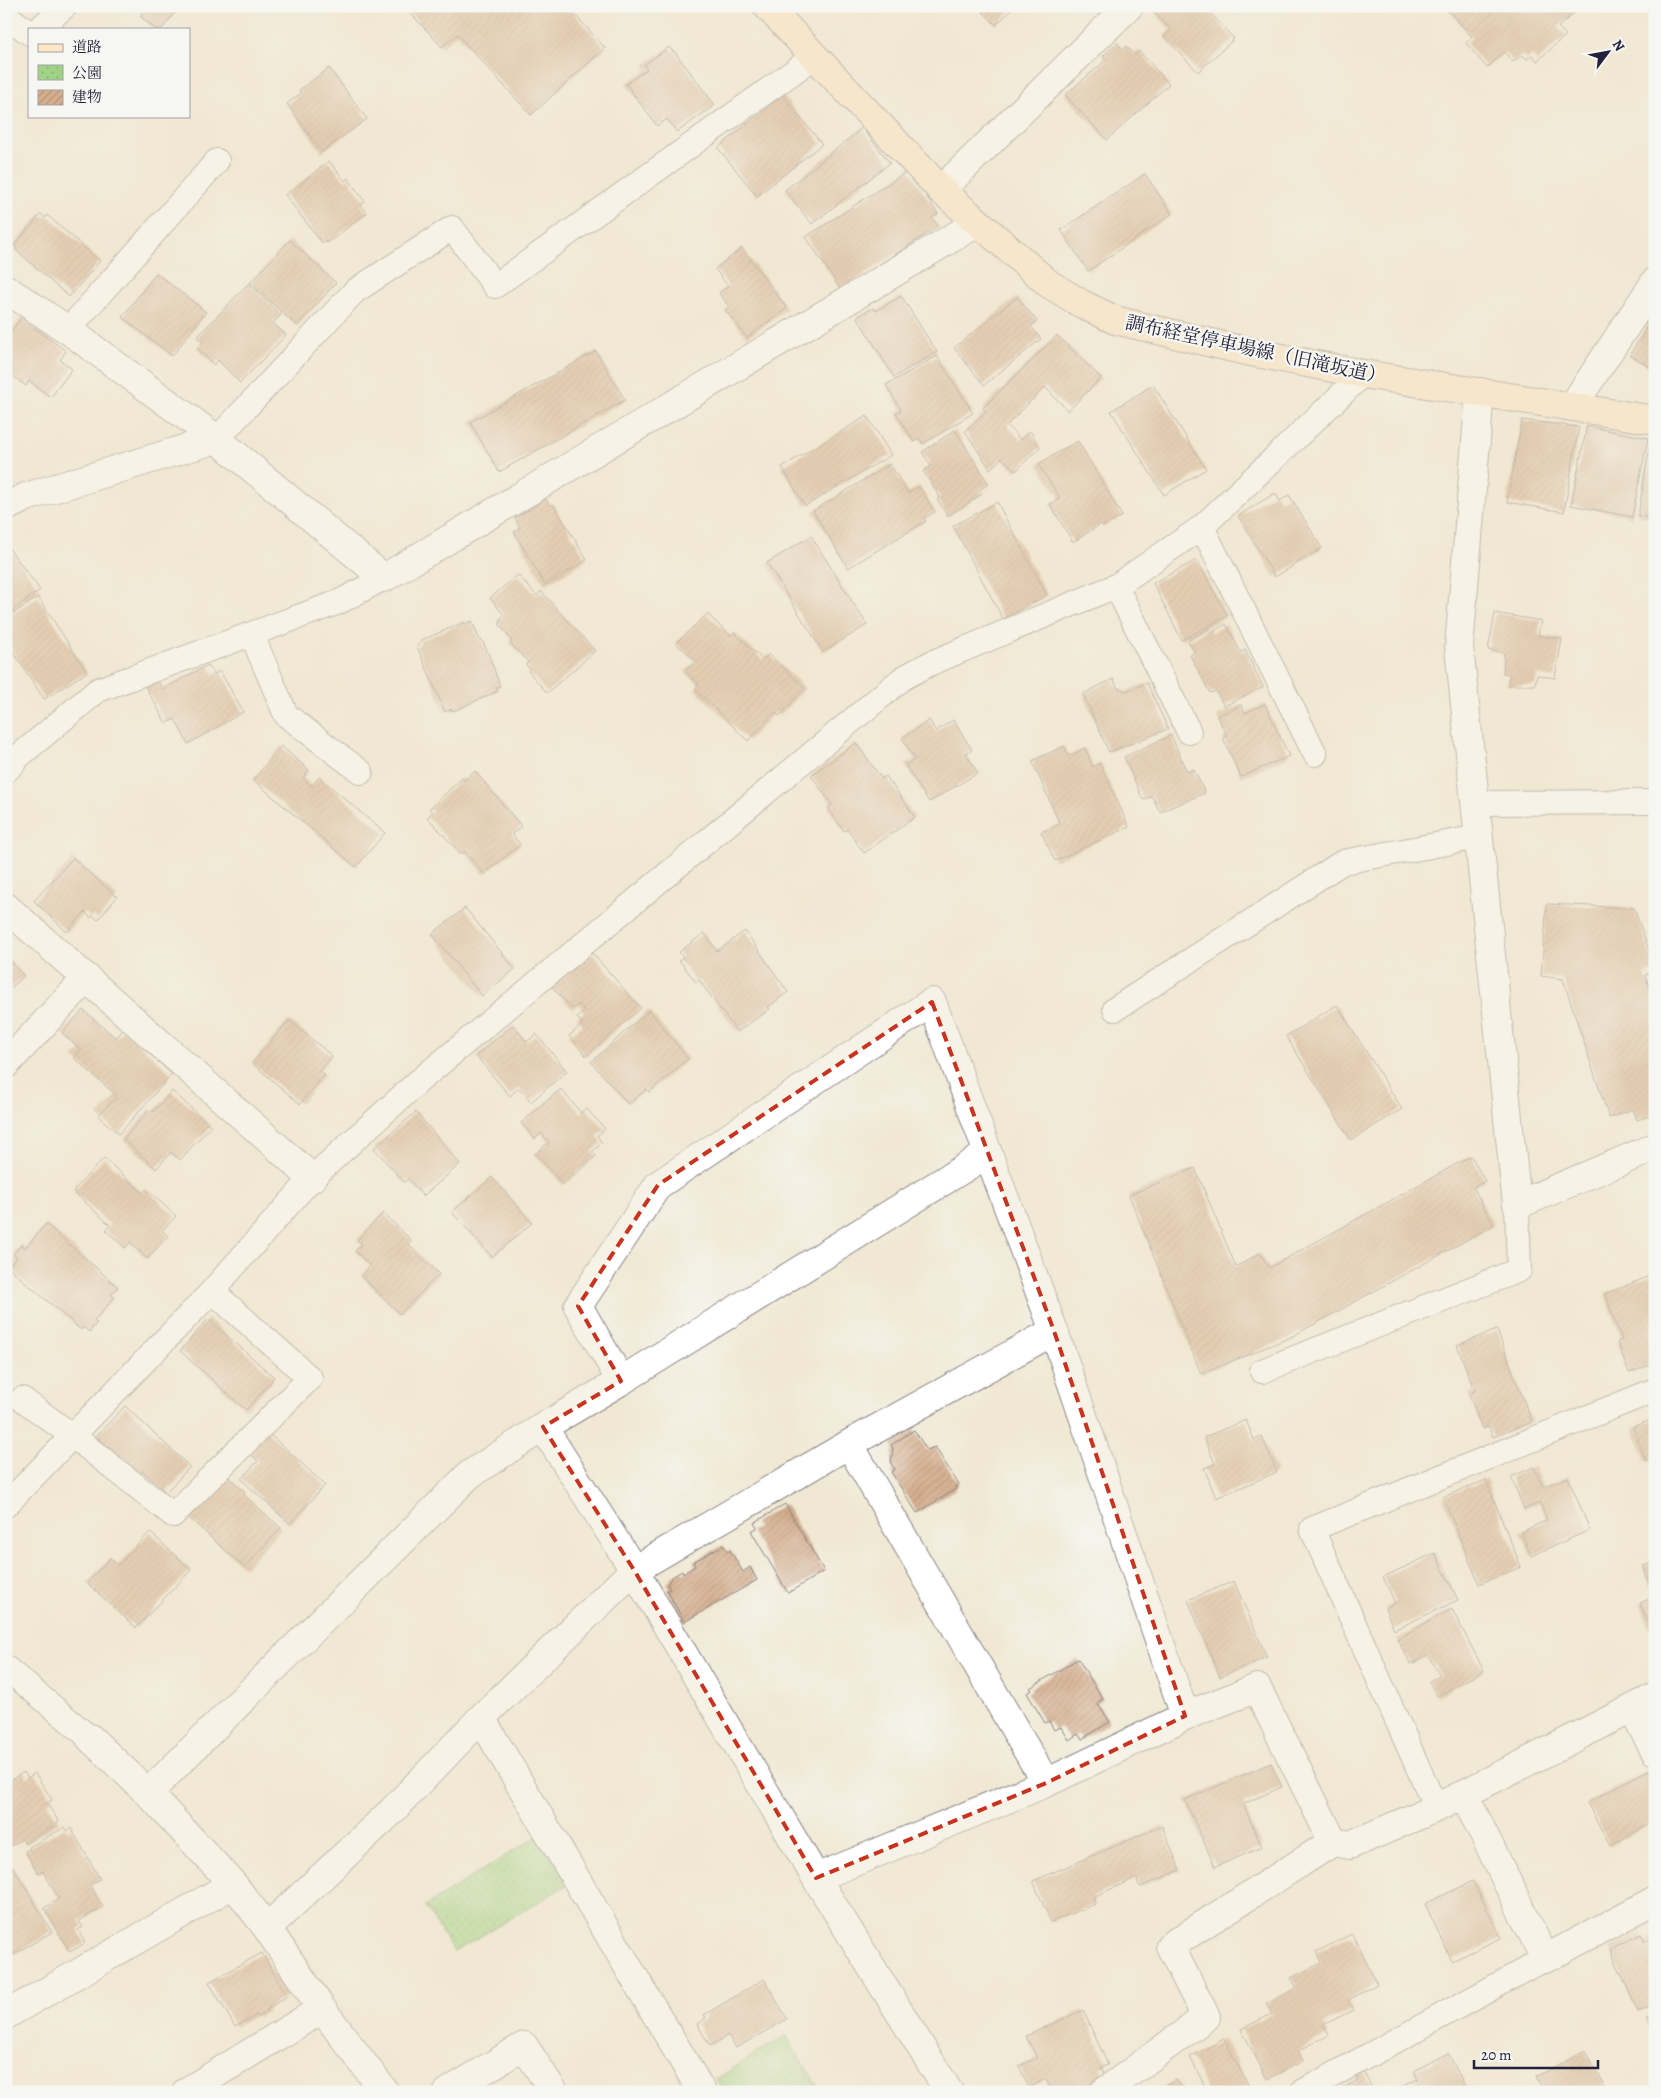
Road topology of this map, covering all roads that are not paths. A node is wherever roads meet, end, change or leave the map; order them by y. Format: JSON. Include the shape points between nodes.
{"nodes":[{"id":1,"x":66,"y":6,"type":"edge"},
{"id":2,"x":767,"y":6,"type":"edge"},
{"id":3,"x":1129,"y":6,"type":"edge"},
{"id":4,"x":6,"y":15,"type":"edge"},
{"id":5,"x":41,"y":28,"type":"edge"},
{"id":6,"x":28,"y":32,"type":"edge"},
{"id":7,"x":814,"y":58,"type":"junction"},
{"id":8,"x":217,"y":161,"type":"dead end"},
{"id":9,"x":941,"y":190,"type":"junction"},
{"id":10,"x":977,"y":223,"type":"junction"},
{"id":11,"x":1655,"y":282,"type":"edge"},
{"id":12,"x":6,"y":289,"type":"edge"},
{"id":13,"x":68,"y":330,"type":"junction"},
{"id":14,"x":1363,"y":374,"type":"junction"},
{"id":15,"x":1480,"y":392,"type":"junction"},
{"id":16,"x":1572,"y":407,"type":"junction"},
{"id":17,"x":1655,"y":420,"type":"edge"},
{"id":18,"x":217,"y":439,"type":"junction"},
{"id":19,"x":6,"y":508,"type":"edge"},
{"id":20,"x":1202,"y":527,"type":"junction"},
{"id":21,"x":384,"y":578,"type":"junction"},
{"id":22,"x":1116,"y":586,"type":"junction"},
{"id":23,"x":252,"y":635,"type":"junction"},
{"id":24,"x":1189,"y":732,"type":"dead end"},
{"id":25,"x":1314,"y":754,"type":"dead end"},
{"id":26,"x":9,"y":765,"type":"edge"},
{"id":27,"x":361,"y":772,"type":"dead end"},
{"id":28,"x":1655,"y":802,"type":"edge"},
{"id":29,"x":1476,"y":803,"type":"junction"},
{"id":30,"x":1479,"y":837,"type":"junction"},
{"id":31,"x":6,"y":906,"type":"edge"},
{"id":32,"x":87,"y":978,"type":"junction"},
{"id":33,"x":1115,"y":1009,"type":"dead end"},
{"id":34,"x":6,"y":1064,"type":"edge"},
{"id":35,"x":1655,"y":1147,"type":"edge"},
{"id":36,"x":987,"y":1154,"type":"junction"},
{"id":37,"x":312,"y":1178,"type":"junction"},
{"id":38,"x":1517,"y":1205,"type":"junction"},
{"id":39,"x":212,"y":1291,"type":"junction"},
{"id":40,"x":1054,"y":1331,"type":"junction"},
{"id":41,"x":1262,"y":1371,"type":"dead end"},
{"id":42,"x":621,"y":1381,"type":"junction"},
{"id":43,"x":1655,"y":1390,"type":"edge"},
{"id":44,"x":22,"y":1400,"type":"dead end"},
{"id":45,"x":543,"y":1427,"type":"junction"},
{"id":46,"x":73,"y":1436,"type":"junction"},
{"id":47,"x":849,"y":1444,"type":"junction"},
{"id":48,"x":6,"y":1505,"type":"edge"},
{"id":49,"x":634,"y":1570,"type":"junction"},
{"id":50,"x":6,"y":1668,"type":"edge"},
{"id":51,"x":1643,"y":1703,"type":"edge"},
{"id":52,"x":1185,"y":1716,"type":"junction"},
{"id":53,"x":481,"y":1718,"type":"junction"},
{"id":54,"x":90,"y":1738,"type":"joint"},
{"id":55,"x":1655,"y":1751,"type":"edge"},
{"id":56,"x":1046,"y":1782,"type":"junction"},
{"id":57,"x":148,"y":1793,"type":"junction"},
{"id":58,"x":1464,"y":1794,"type":"junction"},
{"id":59,"x":1436,"y":1808,"type":"junction"},
{"id":60,"x":1333,"y":1842,"type":"junction"},
{"id":61,"x":816,"y":1878,"type":"junction"},
{"id":62,"x":232,"y":1884,"type":"junction"},
{"id":63,"x":1655,"y":1900,"type":"edge"},
{"id":64,"x":267,"y":1928,"type":"junction"},
{"id":65,"x":1545,"y":1959,"type":"junction"},
{"id":66,"x":322,"y":2009,"type":"junction"},
{"id":67,"x":6,"y":2014,"type":"edge"},
{"id":68,"x":186,"y":2092,"type":"edge"},
{"id":69,"x":384,"y":2092,"type":"edge"},
{"id":70,"x":448,"y":2092,"type":"edge"},
{"id":71,"x":554,"y":2092,"type":"edge"},
{"id":72,"x":702,"y":2092,"type":"edge"},
{"id":73,"x":949,"y":2092,"type":"edge"},
{"id":74,"x":1104,"y":2092,"type":"edge"},
{"id":75,"x":1302,"y":2092,"type":"edge"}],
"edges":[{"from":1,"to":5,"type":"lane"},
{"from":2,"to":7,"type":"main road","name":"調布経堂停車場線（旧滝坂道）"},
{"from":3,"to":9,"type":"street"},
{"from":4,"to":6,"type":"lane"},
{"from":7,"to":9,"type":"main road","name":"調布経堂停車場線（旧滝坂道）"},
{"from":7,"to":18,"type":"lane","via":[[495,286],[452,228],[356,292]]},
{"from":8,"to":13,"type":"lane"},
{"from":9,"to":10,"type":"main road","name":"調布経堂停車場線（旧滝坂道）"},
{"from":10,"to":14,"type":"main road","name":"調布経堂停車場線（旧滝坂道）","via":[[1050,284],[1115,320],[1241,350]]},
{"from":10,"to":21,"type":"street"},
{"from":11,"to":16,"type":"street"},
{"from":12,"to":13,"type":"street"},
{"from":13,"to":18,"type":"street"},
{"from":14,"to":15,"type":"main road","name":"調布経堂停車場線（旧滝坂道）"},
{"from":14,"to":20,"type":"lane"},
{"from":15,"to":16,"type":"main road","name":"調布経堂停車場線（旧滝坂道）"},
{"from":15,"to":29,"type":"street","via":[[1459,648]]},
{"from":16,"to":17,"type":"main road","name":"調布経堂停車場線（旧滝坂道）"},
{"from":18,"to":19,"type":"street","via":[[26,497]]},
{"from":18,"to":21,"type":"street"},
{"from":20,"to":22,"type":"lane"},
{"from":20,"to":25,"type":"lane"},
{"from":21,"to":23,"type":"lane","via":[[339,602]]},
{"from":22,"to":24,"type":"lane"},
{"from":22,"to":37,"type":"lane","via":[[931,663],[903,678],[419,1081]]},
{"from":23,"to":26,"type":"lane","via":[[98,690]]},
{"from":23,"to":27,"type":"lane","via":[[286,715]]},
{"from":28,"to":29,"type":"lane"},
{"from":29,"to":30,"type":"street"},
{"from":30,"to":33,"type":"lane","via":[[1343,862]]},
{"from":30,"to":38,"type":"street"},
{"from":31,"to":32,"type":"street"},
{"from":32,"to":34,"type":"street"},
{"from":32,"to":37,"type":"street"},
{"from":35,"to":38,"type":"street"},
{"from":36,"to":40,"type":"street"},
{"from":36,"to":42,"type":"street"},
{"from":36,"to":42,"type":"street","via":[[932,1002],[658,1185],[578,1306]]},
{"from":37,"to":39,"type":"lane"},
{"from":38,"to":41,"type":"lane","via":[[1519,1270]]},
{"from":39,"to":46,"type":"lane"},
{"from":39,"to":46,"type":"lane","via":[[310,1378],[173,1515]]},
{"from":40,"to":47,"type":"street"},
{"from":40,"to":52,"type":"street"},
{"from":42,"to":45,"type":"street"},
{"from":43,"to":59,"type":"lane","via":[[1312,1529]]},
{"from":44,"to":46,"type":"lane"},
{"from":45,"to":49,"type":"street"},
{"from":45,"to":57,"type":"street","via":[[469,1475]]},
{"from":46,"to":48,"type":"lane"},
{"from":47,"to":49,"type":"street"},
{"from":47,"to":56,"type":"street"},
{"from":49,"to":53,"type":"street"},
{"from":49,"to":61,"type":"street"},
{"from":50,"to":54,"type":"lane"},
{"from":51,"to":55,"type":"street"},
{"from":51,"to":58,"type":"street"},
{"from":52,"to":56,"type":"street"},
{"from":52,"to":60,"type":"street","via":[[1257,1688]]},
{"from":53,"to":64,"type":"street","via":[[392,1811]]},
{"from":53,"to":72,"type":"street"},
{"from":54,"to":57,"type":"street"},
{"from":56,"to":61,"type":"street"},
{"from":57,"to":62,"type":"street"},
{"from":58,"to":59,"type":"street"},
{"from":58,"to":65,"type":"street"},
{"from":59,"to":60,"type":"street","via":[[1350,1845]]},
{"from":60,"to":74,"type":"street","via":[[1170,1946],[1206,2017]]},
{"from":61,"to":73,"type":"street"},
{"from":62,"to":64,"type":"street"},
{"from":62,"to":67,"type":"street"},
{"from":63,"to":65,"type":"street"},
{"from":64,"to":66,"type":"street"},
{"from":65,"to":75,"type":"lane"},
{"from":66,"to":68,"type":"street"},
{"from":66,"to":69,"type":"street"},
{"from":70,"to":71,"type":"street","via":[[524,2046]]}]}
